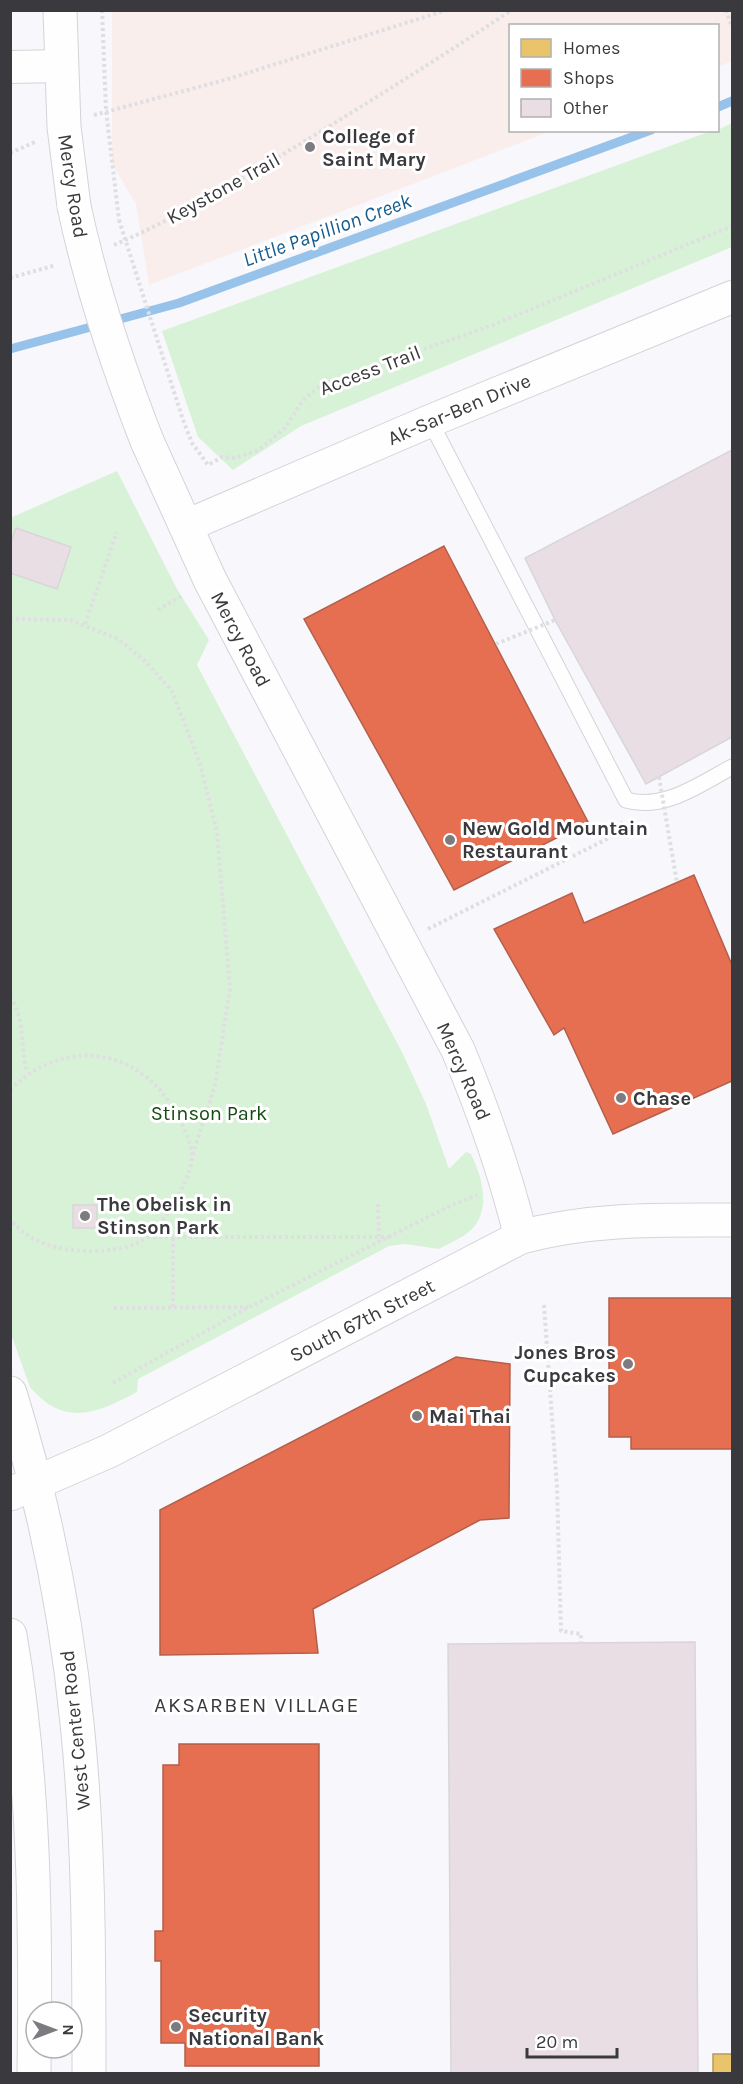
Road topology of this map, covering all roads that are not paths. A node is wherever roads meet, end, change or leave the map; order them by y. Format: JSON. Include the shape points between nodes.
{"nodes":[{"id":1,"x":60,"y":10,"type":"edge"},
{"id":2,"x":61,"y":66,"type":"junction"},
{"id":3,"x":10,"y":67,"type":"edge"},
{"id":4,"x":732,"y":297,"type":"edge"},
{"id":5,"x":430,"y":421,"type":"junction"},
{"id":6,"x":186,"y":526,"type":"junction"},
{"id":7,"x":732,"y":768,"type":"edge"},
{"id":8,"x":732,"y":1220,"type":"edge"},
{"id":9,"x":521,"y":1237,"type":"junction"},
{"id":10,"x":10,"y":1393,"type":"edge"},
{"id":11,"x":23,"y":1489,"type":"edge"},
{"id":12,"x":10,"y":1635,"type":"edge"},
{"id":13,"x":34,"y":2073,"type":"edge"},
{"id":14,"x":88,"y":2073,"type":"edge"}],
"edges":[{"from":1,"to":2,"type":"main road","name":"Mercy Road"},
{"from":2,"to":3,"type":"street"},
{"from":2,"to":6,"type":"main road","name":"Mercy Road","bridge":true,"via":[[74,206],[88,267],[110,342],[147,441]]},
{"from":4,"to":5,"type":"street","name":"Ak-Sar-Ben Drive"},
{"from":5,"to":6,"type":"street","name":"Ak-Sar-Ben Drive"},
{"from":5,"to":7,"type":"lane","via":[[626,800],[640,804],[671,799]]},
{"from":6,"to":9,"type":"main road","name":"Mercy Road","via":[[210,580],[458,1050],[485,1113]]},
{"from":8,"to":9,"type":"main road","name":"South 67th Street","via":[[597,1222]]},
{"from":9,"to":11,"type":"main road","name":"South 67th Street","via":[[109,1451]]},
{"from":10,"to":11,"type":"main road","name":"West Center Road"},
{"from":11,"to":14,"type":"main road","name":"West Center Road","via":[[60,1607],[78,1732],[87,1886]]},
{"from":12,"to":13,"type":"main road","via":[[26,1755],[33,1854]]}]}
